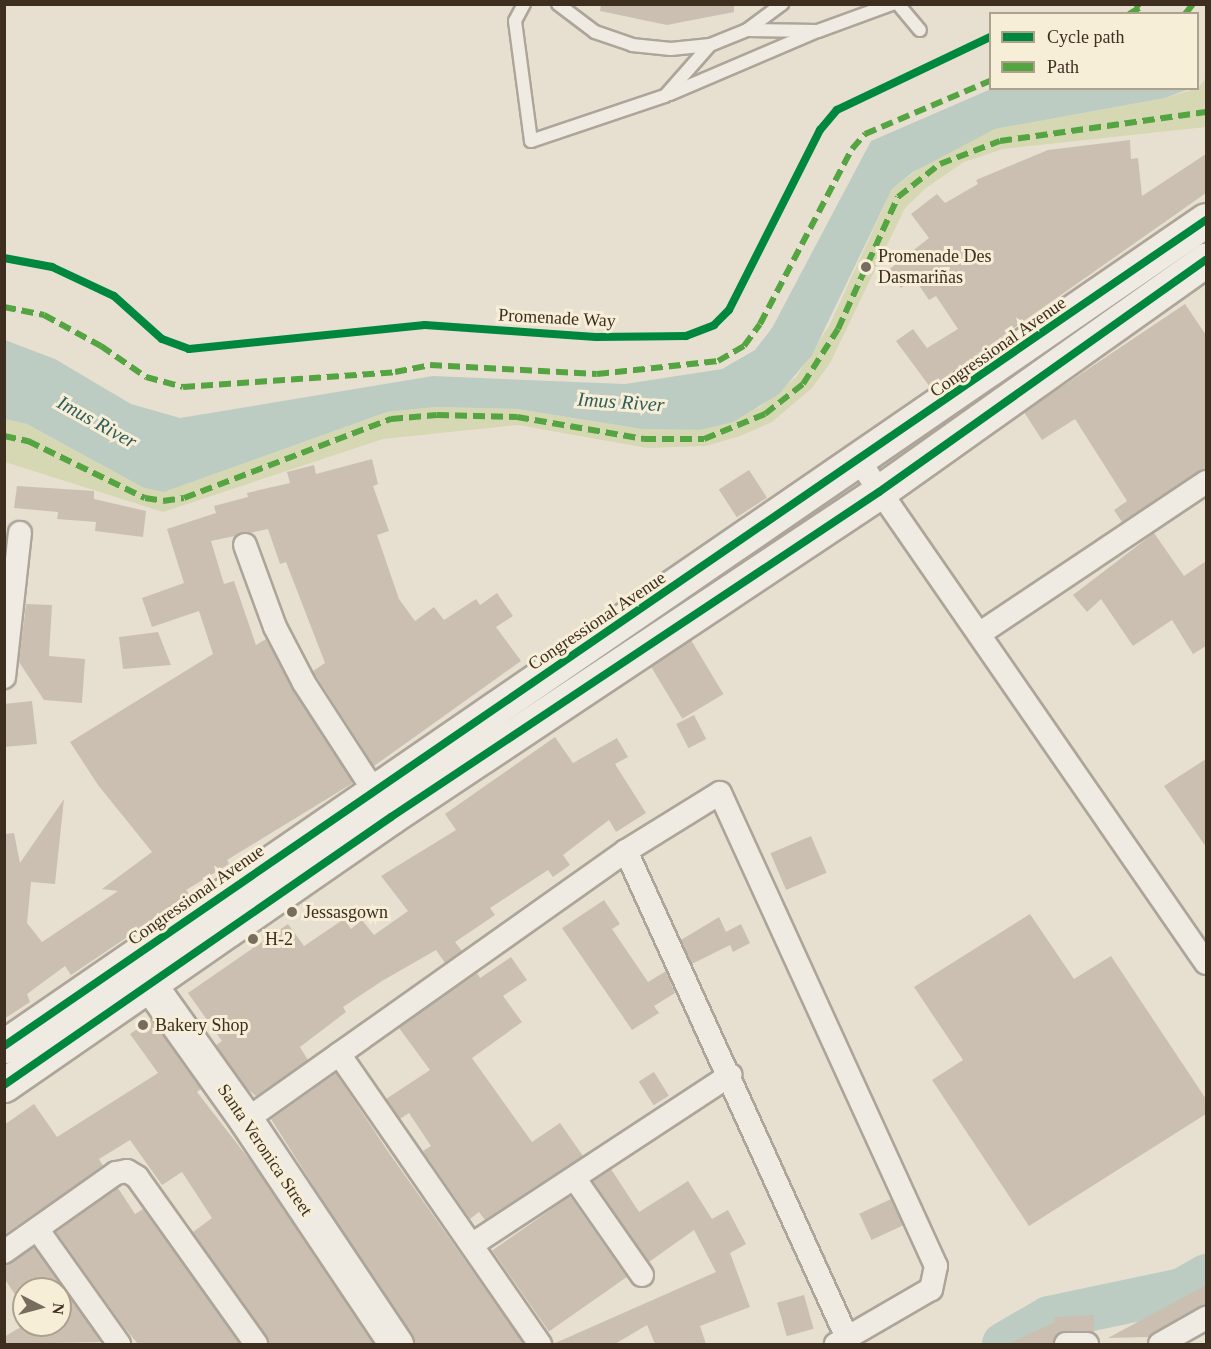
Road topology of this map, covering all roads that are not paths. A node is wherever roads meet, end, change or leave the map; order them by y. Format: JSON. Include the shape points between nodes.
{"nodes":[{"id":1,"x":524,"y":4,"type":"edge"},
{"id":2,"x":558,"y":4,"type":"edge"},
{"id":3,"x":782,"y":4,"type":"edge"},
{"id":4,"x":892,"y":4,"type":"edge"},
{"id":5,"x":898,"y":4,"type":"edge"},
{"id":6,"x":747,"y":30,"type":"junction"},
{"id":7,"x":920,"y":30,"type":"dead end"},
{"id":8,"x":818,"y":31,"type":"junction"},
{"id":9,"x":710,"y":45,"type":"junction"},
{"id":10,"x":665,"y":96,"type":"junction"},
{"id":11,"x":1206,"y":220,"type":"edge"},
{"id":12,"x":1206,"y":260,"type":"edge"},
{"id":13,"x":859,"y":461,"type":"junction"},
{"id":14,"x":1206,"y":482,"type":"edge"},
{"id":15,"x":879,"y":492,"type":"junction"},
{"id":16,"x":20,"y":533,"type":"dead end"},
{"id":17,"x":245,"y":545,"type":"dead end"},
{"id":18,"x":979,"y":634,"type":"junction"},
{"id":19,"x":4,"y":677,"type":"edge"},
{"id":20,"x":382,"y":804,"type":"junction"},
{"id":21,"x":626,"y":851,"type":"junction"},
{"id":22,"x":131,"y":958,"type":"junction"},
{"id":23,"x":1206,"y":963,"type":"edge"},
{"id":24,"x":149,"y":986,"type":"junction"},
{"id":25,"x":4,"y":1046,"type":"edge"},
{"id":26,"x":339,"y":1054,"type":"junction"},
{"id":27,"x":730,"y":1075,"type":"junction"},
{"id":28,"x":4,"y":1085,"type":"edge"},
{"id":29,"x":246,"y":1120,"type":"junction"},
{"id":30,"x":575,"y":1179,"type":"junction"},
{"id":31,"x":38,"y":1230,"type":"junction"},
{"id":32,"x":473,"y":1244,"type":"junction"},
{"id":33,"x":4,"y":1252,"type":"edge"},
{"id":34,"x":642,"y":1275,"type":"dead end"},
{"id":35,"x":1206,"y":1318,"type":"edge"},
{"id":36,"x":842,"y":1342,"type":"edge"},
{"id":37,"x":119,"y":1344,"type":"edge"},
{"id":38,"x":256,"y":1344,"type":"edge"},
{"id":39,"x":396,"y":1344,"type":"edge"},
{"id":40,"x":540,"y":1344,"type":"edge"},
{"id":41,"x":1066,"y":1344,"type":"edge"},
{"id":42,"x":1087,"y":1344,"type":"edge"},
{"id":43,"x":1160,"y":1344,"type":"edge"}],
"edges":[{"from":1,"to":10,"type":"lane","via":[[515,21],[531,141]]},
{"from":2,"to":9,"type":"lane","via":[[595,32],[632,45],[671,50]]},
{"from":3,"to":6,"type":"lane"},
{"from":4,"to":8,"type":"lane"},
{"from":5,"to":7,"type":"lane"},
{"from":6,"to":8,"type":"lane"},
{"from":6,"to":9,"type":"lane"},
{"from":8,"to":10,"type":"lane"},
{"from":9,"to":10,"type":"lane"},
{"from":11,"to":13,"type":"main road","name":"Congressional Avenue"},
{"from":12,"to":15,"type":"main road","name":"Congressional Avenue"},
{"from":13,"to":15,"type":"street"},
{"from":13,"to":20,"type":"main road","name":"Congressional Avenue"},
{"from":14,"to":18,"type":"street"},
{"from":15,"to":18,"type":"street"},
{"from":15,"to":20,"type":"main road","name":"Congressional Avenue"},
{"from":16,"to":19,"type":"street"},
{"from":17,"to":20,"type":"street","via":[[274,627]]},
{"from":18,"to":23,"type":"street"},
{"from":20,"to":22,"type":"main road","name":"Congressional Avenue"},
{"from":20,"to":24,"type":"main road","name":"Congressional Avenue"},
{"from":21,"to":26,"type":"street"},
{"from":21,"to":27,"type":"street"},
{"from":21,"to":36,"type":"street","via":[[713,794],[726,796],[936,1266],[931,1288]]},
{"from":22,"to":24,"type":"main road","name":"Santa Veronica Street"},
{"from":22,"to":25,"type":"main road","name":"Congressional Avenue"},
{"from":24,"to":28,"type":"main road","name":"Congressional Avenue"},
{"from":24,"to":29,"type":"main road","name":"Santa Veronica Street"},
{"from":26,"to":29,"type":"street"},
{"from":26,"to":32,"type":"street"},
{"from":27,"to":30,"type":"street"},
{"from":27,"to":36,"type":"street"},
{"from":29,"to":39,"type":"main road","name":"Santa Veronica Street"},
{"from":30,"to":32,"type":"street"},
{"from":30,"to":34,"type":"street"},
{"from":31,"to":33,"type":"street"},
{"from":31,"to":37,"type":"street"},
{"from":31,"to":38,"type":"street","via":[[116,1173],[127,1171],[137,1177]]},
{"from":32,"to":40,"type":"street"},
{"from":35,"to":43,"type":"street"},
{"from":41,"to":42,"type":"street"}]}
